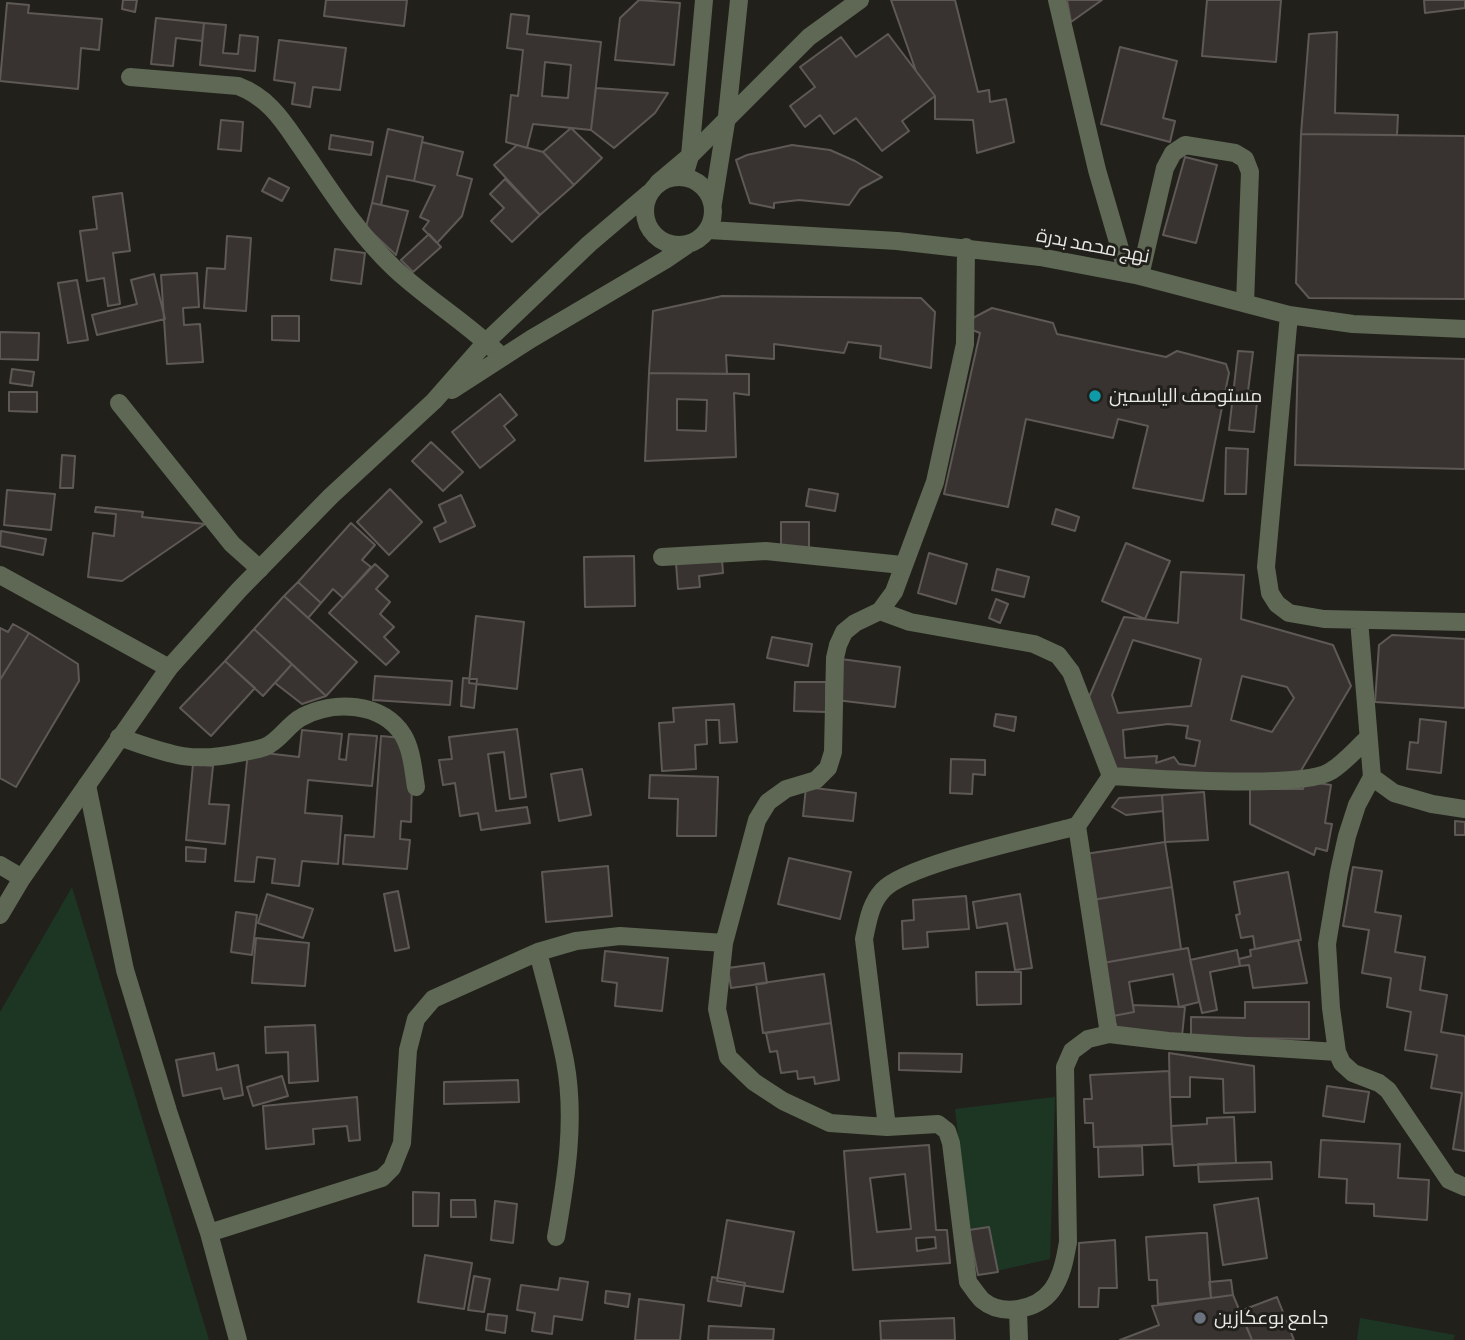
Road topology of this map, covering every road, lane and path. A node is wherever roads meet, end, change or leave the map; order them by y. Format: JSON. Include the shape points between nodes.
{"nodes":[{"id":1,"x":704,"y":0,"type":"edge"},
{"id":2,"x":739,"y":0,"type":"edge"},
{"id":3,"x":860,"y":0,"type":"edge"},
{"id":4,"x":1057,"y":0,"type":"edge"},
{"id":5,"x":130,"y":77,"type":"dead end"},
{"id":6,"x":727,"y":116,"type":"junction"},
{"id":7,"x":690,"y":156,"type":"junction"},
{"id":8,"x":684,"y":176,"type":"junction"},
{"id":9,"x":654,"y":188,"type":"junction"},
{"id":10,"x":713,"y":203,"type":"junction"},
{"id":11,"x":709,"y":230,"type":"junction"},
{"id":12,"x":687,"y":245,"type":"junction"},
{"id":13,"x":965,"y":247,"type":"junction"},
{"id":14,"x":1133,"y":275,"type":"junction"},
{"id":15,"x":1245,"y":303,"type":"junction"},
{"id":16,"x":1289,"y":315,"type":"junction"},
{"id":17,"x":1465,"y":329,"type":"edge"},
{"id":18,"x":486,"y":342,"type":"junction"},
{"id":19,"x":502,"y":358,"type":"junction"},
{"id":20,"x":434,"y":401,"type":"junction"},
{"id":21,"x":119,"y":403,"type":"dead end"},
{"id":22,"x":662,"y":557,"type":"dead end"},
{"id":23,"x":902,"y":565,"type":"junction"},
{"id":24,"x":260,"y":569,"type":"junction"},
{"id":25,"x":0,"y":575,"type":"edge"},
{"id":26,"x":880,"y":611,"type":"junction"},
{"id":27,"x":1359,"y":620,"type":"junction"},
{"id":28,"x":1465,"y":622,"type":"edge"},
{"id":29,"x":169,"y":668,"type":"junction"},
{"id":30,"x":119,"y":737,"type":"junction"},
{"id":31,"x":1367,"y":738,"type":"junction"},
{"id":32,"x":1111,"y":776,"type":"junction"},
{"id":33,"x":1372,"y":777,"type":"junction"},
{"id":34,"x":87,"y":785,"type":"junction"},
{"id":35,"x":416,"y":786,"type":"dead end"},
{"id":36,"x":1465,"y":809,"type":"edge"},
{"id":37,"x":1076,"y":826,"type":"junction"},
{"id":38,"x":0,"y":865,"type":"edge"},
{"id":39,"x":22,"y":878,"type":"junction"},
{"id":40,"x":0,"y":915,"type":"edge"},
{"id":41,"x":723,"y":943,"type":"junction"},
{"id":42,"x":538,"y":952,"type":"junction"},
{"id":43,"x":1109,"y":1034,"type":"junction"},
{"id":44,"x":1337,"y":1052,"type":"junction"},
{"id":45,"x":887,"y":1127,"type":"junction"},
{"id":46,"x":1465,"y":1187,"type":"edge"},
{"id":47,"x":209,"y":1233,"type":"junction"},
{"id":48,"x":556,"y":1237,"type":"dead end"},
{"id":49,"x":1018,"y":1309,"type":"junction"},
{"id":50,"x":238,"y":1340,"type":"edge"},
{"id":51,"x":1019,"y":1340,"type":"edge"}],
"edges":[{"from":1,"to":7,"type":"street"},
{"from":2,"to":6,"type":"street"},
{"from":3,"to":6,"type":"street","via":[[809,37]]},
{"from":4,"to":14,"type":"street","via":[[1097,170]]},
{"from":5,"to":18,"type":"street","via":[[238,86],[253,92],[278,113],[370,243],[430,299]]},
{"from":6,"to":7,"type":"street"},
{"from":6,"to":10,"type":"street"},
{"from":7,"to":8,"type":"street"},
{"from":7,"to":9,"type":"street"},
{"from":8,"to":9,"type":"street","via":[[671,177]]},
{"from":8,"to":10,"type":"street","via":[[697,181]]},
{"from":9,"to":12,"type":"street","via":[[644,205],[651,232],[661,241]]},
{"from":9,"to":18,"type":"street"},
{"from":10,"to":11,"type":"street"},
{"from":11,"to":12,"type":"street"},
{"from":11,"to":13,"type":"street","name":"نهج محمد بدرة"},
{"from":12,"to":19,"type":"street"},
{"from":13,"to":14,"type":"street","name":"نهج محمد بدرة"},
{"from":13,"to":23,"type":"street","via":[[965,344],[935,482]]},
{"from":14,"to":15,"type":"street","name":"نهج محمد بدرة"},
{"from":14,"to":15,"type":"street","via":[[1173,153],[1185,145],[1236,153],[1245,159],[1250,172]]},
{"from":15,"to":16,"type":"street","name":"نهج محمد بدرة"},
{"from":16,"to":17,"type":"street","name":"نهج محمد بدرة","via":[[1353,324]]},
{"from":16,"to":27,"type":"street","via":[[1266,567],[1270,593],[1289,613]]},
{"from":18,"to":19,"type":"street"},
{"from":18,"to":20,"type":"street"},
{"from":19,"to":20,"type":"street"},
{"from":20,"to":24,"type":"street"},
{"from":21,"to":24,"type":"street","via":[[232,544]]},
{"from":22,"to":23,"type":"street","via":[[766,551]]},
{"from":23,"to":26,"type":"street","via":[[894,592]]},
{"from":24,"to":29,"type":"street"},
{"from":25,"to":29,"type":"street"},
{"from":26,"to":32,"type":"street","via":[[910,622],[1034,644],[1058,655],[1071,672]]},
{"from":26,"to":41,"type":"street","via":[[844,632],[835,658],[833,752],[828,768],[816,780],[786,789],[768,802],[757,820]]},
{"from":27,"to":28,"type":"street"},
{"from":27,"to":31,"type":"street"},
{"from":29,"to":30,"type":"street"},
{"from":30,"to":34,"type":"street"},
{"from":30,"to":35,"type":"street","via":[[168,754],[220,757],[266,747],[300,718],[326,707],[357,706],[386,718],[402,735]]},
{"from":31,"to":32,"type":"street","via":[[1331,771],[1308,779]]},
{"from":31,"to":33,"type":"street"},
{"from":32,"to":37,"type":"street"},
{"from":33,"to":36,"type":"street","via":[[1394,793]]},
{"from":33,"to":44,"type":"street","via":[[1347,836],[1327,944]]},
{"from":34,"to":39,"type":"street"},
{"from":34,"to":47,"type":"street","via":[[125,970]]},
{"from":37,"to":43,"type":"street"},
{"from":37,"to":45,"type":"street","via":[[919,869],[884,888],[870,909],[864,939]]},
{"from":38,"to":39,"type":"street"},
{"from":39,"to":40,"type":"street"},
{"from":41,"to":42,"type":"street","via":[[620,936],[576,941]]},
{"from":41,"to":45,"type":"street","via":[[717,1009],[728,1057],[783,1101],[831,1123]]},
{"from":42,"to":47,"type":"street","via":[[433,999],[416,1019],[408,1050],[402,1143],[392,1168],[382,1178]]},
{"from":42,"to":48,"type":"street","via":[[566,1063],[566,1180]]},
{"from":43,"to":44,"type":"street"},
{"from":43,"to":49,"type":"street","via":[[1072,1051],[1065,1067],[1068,1242],[1063,1269],[1040,1303]]},
{"from":44,"to":46,"type":"street","via":[[1347,1069],[1388,1090],[1449,1180]]},
{"from":45,"to":49,"type":"street","via":[[938,1124],[947,1131],[968,1282],[982,1300]]},
{"from":47,"to":50,"type":"street"},
{"from":49,"to":51,"type":"street"}]}
